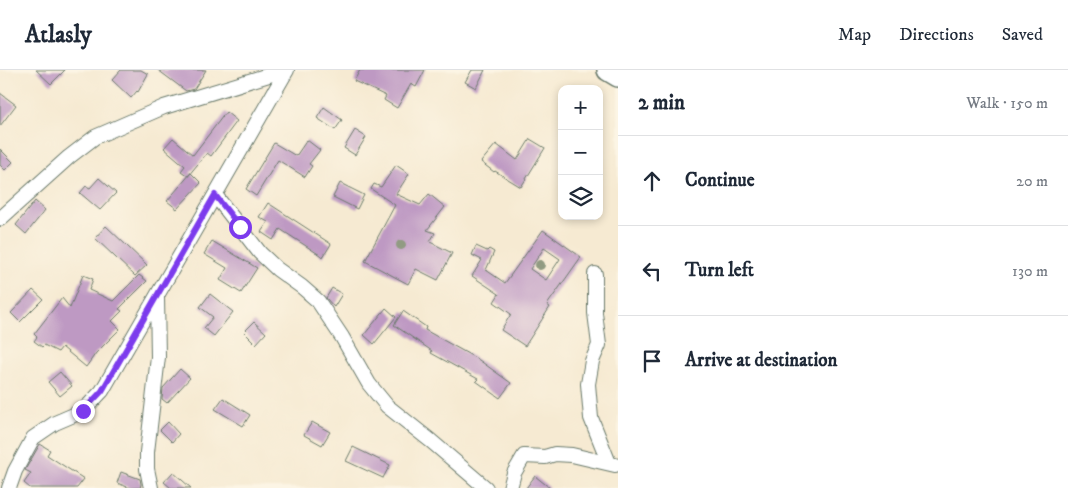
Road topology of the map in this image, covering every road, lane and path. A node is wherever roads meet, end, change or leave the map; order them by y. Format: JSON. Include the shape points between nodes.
{"nodes":[{"id":1,"x":286,"y":70,"type":"edge"},
{"id":2,"x":608,"y":70,"type":"edge"},
{"id":3,"x":618,"y":76,"type":"edge"},
{"id":4,"x":215,"y":195,"type":"junction"},
{"id":5,"x":0,"y":219,"type":"edge"},
{"id":6,"x":595,"y":274,"type":"dead end"},
{"id":7,"x":157,"y":296,"type":"junction"},
{"id":8,"x":613,"y":464,"type":"edge"},
{"id":9,"x":9,"y":488,"type":"edge"},
{"id":10,"x":151,"y":488,"type":"edge"},
{"id":11,"x":486,"y":488,"type":"edge"},
{"id":12,"x":510,"y":488,"type":"edge"}],
"edges":[{"from":1,"to":4,"type":"street"},
{"from":1,"to":5,"type":"street","via":[[164,107],[95,137]]},
{"from":2,"to":3,"type":"main road"},
{"from":4,"to":7,"type":"street"},
{"from":4,"to":11,"type":"street","via":[[260,253],[318,301],[369,384],[387,406]]},
{"from":6,"to":8,"type":"street","via":[[599,345],[588,384],[591,418]]},
{"from":7,"to":9,"type":"street","via":[[102,391],[83,411],[55,423],[33,438]]},
{"from":7,"to":10,"type":"street","via":[[158,357],[147,452]]},
{"from":8,"to":12,"type":"street","via":[[572,455],[524,456]]}]}
